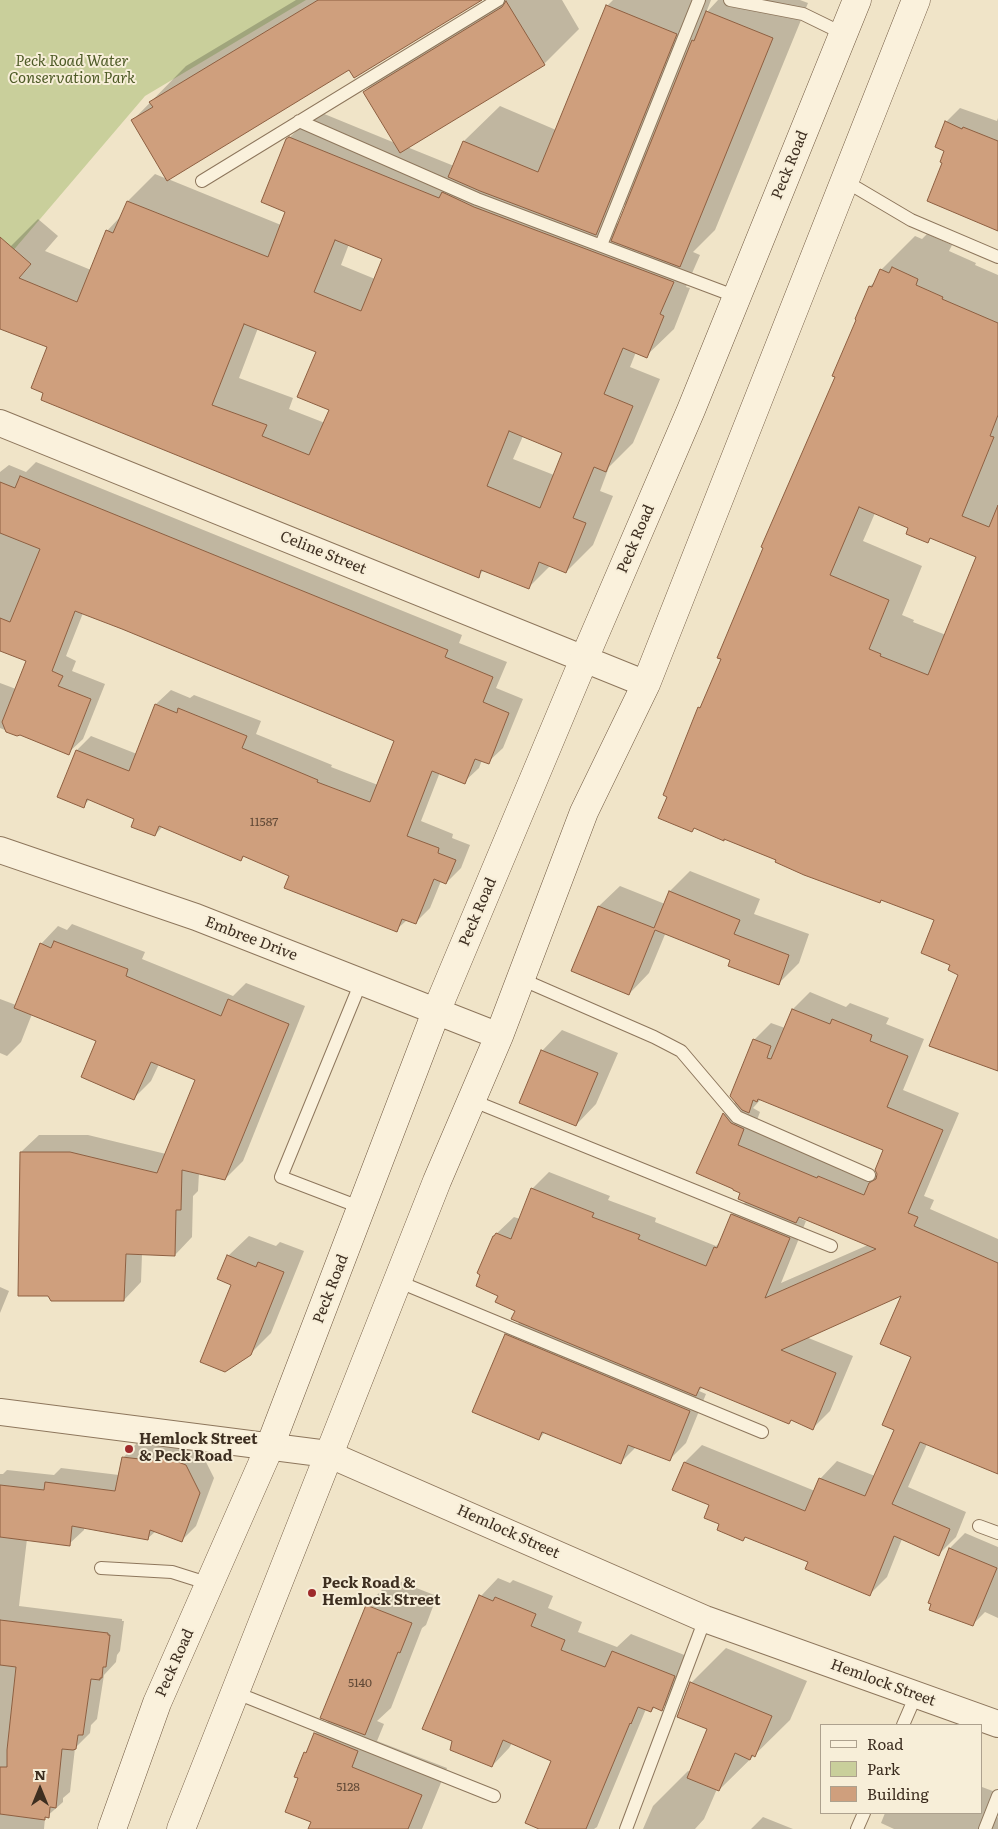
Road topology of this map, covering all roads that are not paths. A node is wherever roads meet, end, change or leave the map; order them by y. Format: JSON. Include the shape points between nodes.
{"nodes":[{"id":1,"x":498,"y":0,"type":"edge"},
{"id":2,"x":699,"y":0,"type":"edge"},
{"id":3,"x":730,"y":0,"type":"edge"},
{"id":4,"x":857,"y":0,"type":"edge"},
{"id":5,"x":916,"y":0,"type":"edge"},
{"id":6,"x":844,"y":34,"type":"junction"},
{"id":7,"x":299,"y":121,"type":"junction"},
{"id":8,"x":202,"y":181,"type":"dead end"},
{"id":9,"x":845,"y":181,"type":"junction"},
{"id":10,"x":601,"y":245,"type":"junction"},
{"id":11,"x":998,"y":257,"type":"edge"},
{"id":12,"x":736,"y":297,"type":"junction"},
{"id":13,"x":0,"y":423,"type":"edge"},
{"id":14,"x":584,"y":659,"type":"junction"},
{"id":15,"x":646,"y":684,"type":"junction"},
{"id":16,"x":0,"y":850,"type":"edge"},
{"id":17,"x":521,"y":979,"type":"junction"},
{"id":18,"x":360,"y":982,"type":"junction"},
{"id":19,"x":436,"y":1012,"type":"junction"},
{"id":20,"x":499,"y":1036,"type":"junction"},
{"id":21,"x":471,"y":1100,"type":"junction"},
{"id":22,"x":869,"y":1175,"type":"dead end"},
{"id":23,"x":362,"y":1208,"type":"junction"},
{"id":24,"x":831,"y":1246,"type":"dead end"},
{"id":25,"x":397,"y":1280,"type":"junction"},
{"id":26,"x":0,"y":1412,"type":"edge"},
{"id":27,"x":762,"y":1432,"type":"dead end"},
{"id":28,"x":270,"y":1446,"type":"junction"},
{"id":29,"x":328,"y":1454,"type":"junction"},
{"id":30,"x":979,"y":1526,"type":"dead end"},
{"id":31,"x":998,"y":1533,"type":"edge"},
{"id":32,"x":101,"y":1568,"type":"dead end"},
{"id":33,"x":210,"y":1584,"type":"junction"},
{"id":34,"x":705,"y":1619,"type":"junction"},
{"id":35,"x":234,"y":1692,"type":"junction"},
{"id":36,"x":916,"y":1695,"type":"junction"},
{"id":37,"x":902,"y":1724,"type":"edge"},
{"id":38,"x":998,"y":1724,"type":"edge"},
{"id":39,"x":494,"y":1796,"type":"dead end"},
{"id":40,"x":998,"y":1796,"type":"edge"},
{"id":41,"x":864,"y":1814,"type":"edge"},
{"id":42,"x":112,"y":1829,"type":"edge"},
{"id":43,"x":181,"y":1829,"type":"edge"},
{"id":44,"x":626,"y":1829,"type":"edge"},
{"id":45,"x":857,"y":1829,"type":"edge"},
{"id":46,"x":985,"y":1829,"type":"edge"}],
"edges":[{"from":1,"to":7,"type":"lane"},
{"from":2,"to":10,"type":"lane"},
{"from":3,"to":6,"type":"lane","via":[[803,14]]},
{"from":4,"to":6,"type":"main road","name":"Peck Road"},
{"from":5,"to":9,"type":"main road"},
{"from":6,"to":12,"type":"main road","name":"Peck Road"},
{"from":7,"to":8,"type":"lane"},
{"from":7,"to":10,"type":"lane","via":[[477,199]]},
{"from":9,"to":11,"type":"lane","via":[[911,220]]},
{"from":9,"to":15,"type":"main road"},
{"from":10,"to":12,"type":"lane"},
{"from":12,"to":14,"type":"main road","name":"Peck Road"},
{"from":13,"to":14,"type":"street","name":"Celine Street"},
{"from":14,"to":15,"type":"street","name":"Celine Street"},
{"from":14,"to":19,"type":"main road","name":"Peck Road"},
{"from":15,"to":17,"type":"main road","via":[[584,812]]},
{"from":16,"to":18,"type":"street","name":"Embree Drive","via":[[196,917]]},
{"from":17,"to":20,"type":"main road"},
{"from":17,"to":22,"type":"lane","via":[[681,1051],[737,1117]]},
{"from":18,"to":19,"type":"street","name":"Embree Drive"},
{"from":18,"to":23,"type":"lane","via":[[281,1177]]},
{"from":19,"to":20,"type":"street","name":"Embree Drive"},
{"from":19,"to":23,"type":"main road","name":"Peck Road"},
{"from":20,"to":21,"type":"main road"},
{"from":21,"to":24,"type":"lane"},
{"from":21,"to":25,"type":"main road"},
{"from":23,"to":28,"type":"main road","name":"Peck Road"},
{"from":25,"to":27,"type":"lane"},
{"from":25,"to":29,"type":"main road"},
{"from":26,"to":28,"type":"street","name":"Hemlock Street"},
{"from":28,"to":29,"type":"street","name":"Hemlock Street"},
{"from":28,"to":33,"type":"main road","name":"Peck Road"},
{"from":29,"to":34,"type":"street","name":"Hemlock Street"},
{"from":29,"to":35,"type":"main road"},
{"from":30,"to":31,"type":"lane"},
{"from":32,"to":33,"type":"lane","via":[[172,1572]]},
{"from":33,"to":42,"type":"main road","name":"Peck Road","via":[[157,1703]]},
{"from":34,"to":36,"type":"street","name":"Hemlock Street"},
{"from":34,"to":44,"type":"lane"},
{"from":35,"to":39,"type":"lane"},
{"from":35,"to":43,"type":"main road"},
{"from":36,"to":37,"type":"lane"},
{"from":36,"to":38,"type":"street","name":"Hemlock Street"},
{"from":40,"to":46,"type":"lane"},
{"from":41,"to":45,"type":"lane"}]}
